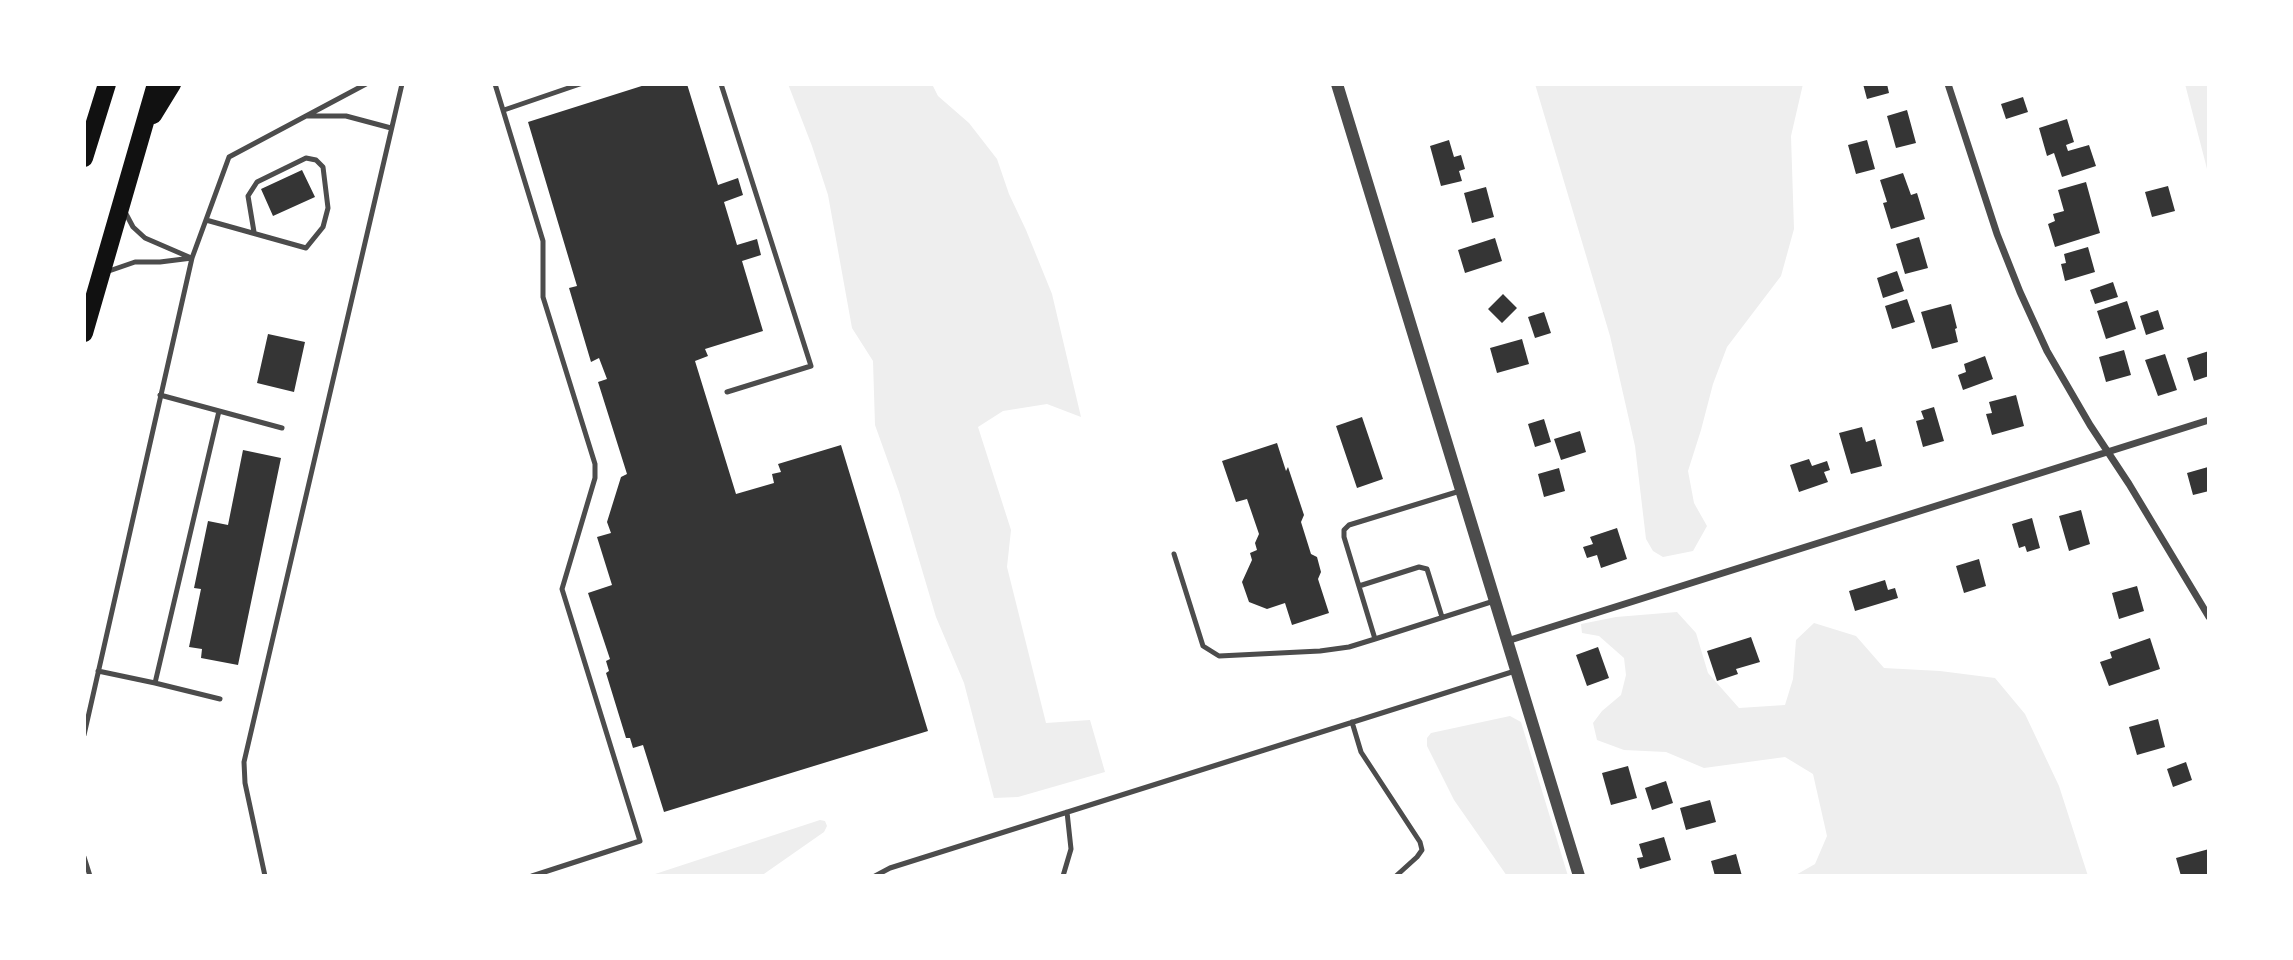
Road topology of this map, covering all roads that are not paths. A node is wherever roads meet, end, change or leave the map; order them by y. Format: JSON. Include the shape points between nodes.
{"nodes":[{"id":1,"x":107,"y":84,"type":"edge"},
{"id":2,"x":156,"y":84,"type":"edge"},
{"id":3,"x":172,"y":84,"type":"edge"},
{"id":4,"x":366,"y":84,"type":"edge"},
{"id":5,"x":402,"y":84,"type":"edge"},
{"id":6,"x":495,"y":84,"type":"edge"},
{"id":7,"x":580,"y":84,"type":"edge"},
{"id":8,"x":721,"y":84,"type":"edge"},
{"id":9,"x":1337,"y":84,"type":"edge"},
{"id":10,"x":1948,"y":84,"type":"edge"},
{"id":11,"x":504,"y":110,"type":"junction"},
{"id":12,"x":305,"y":117,"type":"junction"},
{"id":13,"x":391,"y":128,"type":"junction"},
{"id":14,"x":139,"y":139,"type":"junction"},
{"id":15,"x":84,"y":158,"type":"edge"},
{"id":16,"x":121,"y":204,"type":"junction"},
{"id":17,"x":206,"y":220,"type":"junction"},
{"id":18,"x":254,"y":232,"type":"junction"},
{"id":19,"x":192,"y":258,"type":"junction"},
{"id":20,"x":100,"y":275,"type":"junction"},
{"id":21,"x":84,"y":332,"type":"edge"},
{"id":22,"x":727,"y":392,"type":"dead end"},
{"id":23,"x":160,"y":395,"type":"junction"},
{"id":24,"x":219,"y":411,"type":"junction"},
{"id":25,"x":2209,"y":419,"type":"edge"},
{"id":26,"x":282,"y":428,"type":"dead end"},
{"id":27,"x":2106,"y":451,"type":"junction"},
{"id":28,"x":1460,"y":491,"type":"junction"},
{"id":29,"x":1174,"y":554,"type":"dead end"},
{"id":30,"x":1359,"y":586,"type":"junction"},
{"id":31,"x":1494,"y":601,"type":"junction"},
{"id":32,"x":1442,"y":617,"type":"junction"},
{"id":33,"x":2209,"y":617,"type":"edge"},
{"id":34,"x":1375,"y":639,"type":"junction"},
{"id":35,"x":1506,"y":641,"type":"junction"},
{"id":36,"x":98,"y":671,"type":"junction"},
{"id":37,"x":1515,"y":671,"type":"junction"},
{"id":38,"x":155,"y":683,"type":"junction"},
{"id":39,"x":220,"y":699,"type":"dead end"},
{"id":40,"x":1352,"y":722,"type":"junction"},
{"id":41,"x":84,"y":735,"type":"edge"},
{"id":42,"x":1067,"y":812,"type":"junction"},
{"id":43,"x":84,"y":857,"type":"edge"},
{"id":44,"x":90,"y":876,"type":"edge"},
{"id":45,"x":265,"y":876,"type":"edge"},
{"id":46,"x":532,"y":876,"type":"edge"},
{"id":47,"x":875,"y":876,"type":"edge"},
{"id":48,"x":1063,"y":876,"type":"edge"},
{"id":49,"x":1396,"y":876,"type":"edge"},
{"id":50,"x":1579,"y":876,"type":"edge"}],
"edges":[{"from":1,"to":15,"type":"highway"},
{"from":2,"to":14,"type":"highway"},
{"from":3,"to":14,"type":"highway"},
{"from":4,"to":12,"type":"lane"},
{"from":5,"to":13,"type":"lane"},
{"from":6,"to":11,"type":"lane"},
{"from":7,"to":11,"type":"lane"},
{"from":8,"to":22,"type":"lane","via":[[811,366]]},
{"from":9,"to":28,"type":"street"},
{"from":10,"to":27,"type":"street","via":[[2020,292],[2047,351]]},
{"from":11,"to":46,"type":"lane","via":[[544,241],[543,297],[595,464],[592,490],[562,589],[640,841]]},
{"from":12,"to":13,"type":"lane","via":[[346,116]]},
{"from":12,"to":17,"type":"lane","via":[[229,157]]},
{"from":13,"to":45,"type":"lane","via":[[244,762]]},
{"from":14,"to":16,"type":"highway"},
{"from":16,"to":19,"type":"lane","via":[[145,238]]},
{"from":16,"to":20,"type":"highway"},
{"from":17,"to":18,"type":"lane"},
{"from":17,"to":19,"type":"lane"},
{"from":18,"to":18,"type":"lane","via":[[248,196],[257,181],[306,158],[317,160],[323,167],[328,208],[323,227],[306,247]]},
{"from":19,"to":20,"type":"lane","via":[[135,262]]},
{"from":19,"to":23,"type":"lane"},
{"from":20,"to":21,"type":"highway"},
{"from":23,"to":24,"type":"lane"},
{"from":23,"to":36,"type":"lane"},
{"from":24,"to":26,"type":"lane"},
{"from":24,"to":38,"type":"lane"},
{"from":25,"to":27,"type":"street"},
{"from":27,"to":33,"type":"street"},
{"from":27,"to":35,"type":"street"},
{"from":28,"to":30,"type":"lane","via":[[1349,525],[1343,537]]},
{"from":28,"to":31,"type":"street"},
{"from":29,"to":34,"type":"lane","via":[[1203,646],[1219,656],[1349,647]]},
{"from":30,"to":32,"type":"lane","via":[[1419,567],[1427,569]]},
{"from":30,"to":34,"type":"lane"},
{"from":31,"to":32,"type":"lane"},
{"from":31,"to":35,"type":"street"},
{"from":32,"to":34,"type":"lane"},
{"from":35,"to":37,"type":"street"},
{"from":36,"to":38,"type":"lane"},
{"from":36,"to":41,"type":"lane"},
{"from":37,"to":40,"type":"lane"},
{"from":37,"to":50,"type":"street"},
{"from":38,"to":39,"type":"lane"},
{"from":40,"to":42,"type":"lane"},
{"from":40,"to":49,"type":"lane","via":[[1361,752],[1420,842],[1422,850]]},
{"from":42,"to":47,"type":"lane"},
{"from":42,"to":48,"type":"lane","via":[[1071,849]]},
{"from":43,"to":44,"type":"lane"}]}
